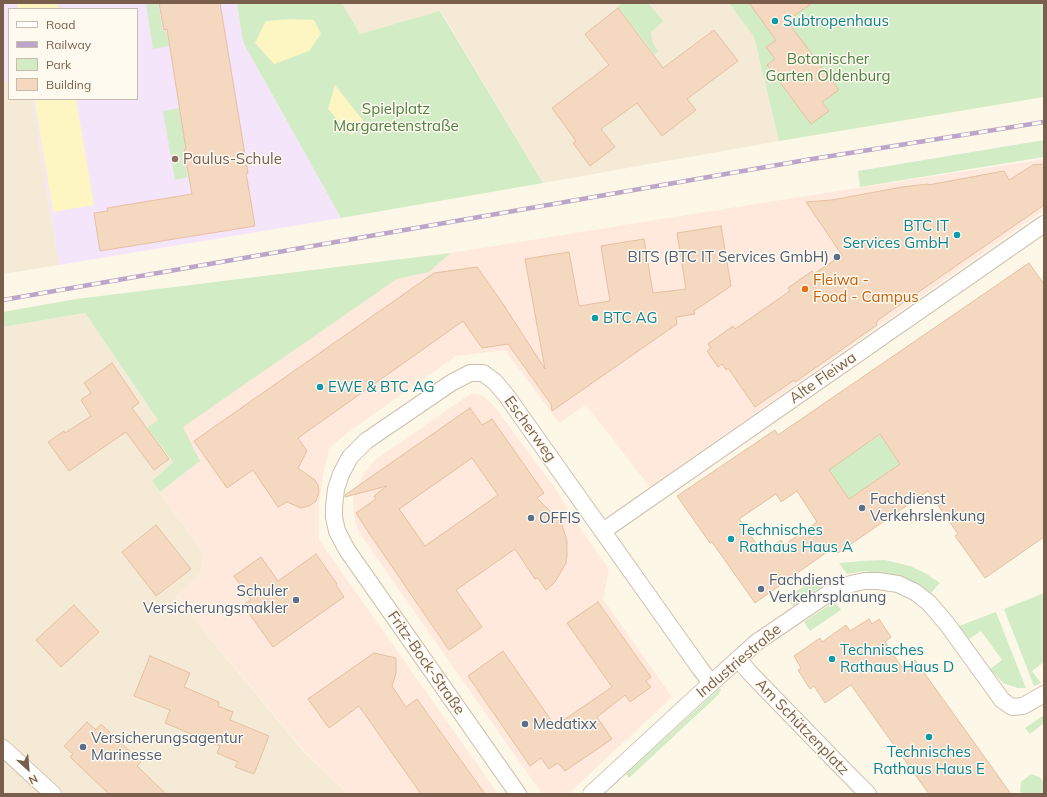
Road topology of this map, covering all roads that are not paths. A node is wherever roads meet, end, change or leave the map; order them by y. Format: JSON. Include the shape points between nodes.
{"nodes":[{"id":1,"x":1044,"y":224,"type":"edge"},
{"id":2,"x":338,"y":531,"type":"joint"},
{"id":3,"x":603,"y":531,"type":"junction"},
{"id":4,"x":738,"y":659,"type":"junction"},
{"id":5,"x":711,"y":683,"type":"junction"},
{"id":6,"x":1044,"y":694,"type":"edge"},
{"id":7,"x":3,"y":748,"type":"edge"},
{"id":8,"x":52,"y":794,"type":"edge"},
{"id":9,"x":518,"y":794,"type":"edge"},
{"id":10,"x":591,"y":794,"type":"edge"},
{"id":11,"x":868,"y":794,"type":"edge"}],
"edges":[{"from":1,"to":3,"type":"street","name":"Alte Fleiwa"},
{"from":2,"to":3,"type":"street","name":"Escherweg","via":[[334,517],[336,489],[350,457],[366,441],[451,383],[470,373],[483,374],[495,382],[506,395]]},
{"from":2,"to":9,"type":"street","name":"Fritz-Bock-Straße","via":[[346,550]]},
{"from":3,"to":5,"type":"street","name":"Escherweg"},
{"from":4,"to":5,"type":"street","name":"Industriestraße"},
{"from":4,"to":6,"type":"street","name":"Industriestraße","via":[[757,642],[829,593],[851,584],[878,581],[898,584],[915,592],[929,603],[1002,700],[1012,708],[1024,706]]},
{"from":4,"to":11,"type":"street","name":"Am Schützenplatz"},
{"from":5,"to":10,"type":"street","name":"Industriestraße"},
{"from":7,"to":8,"type":"street"}]}
